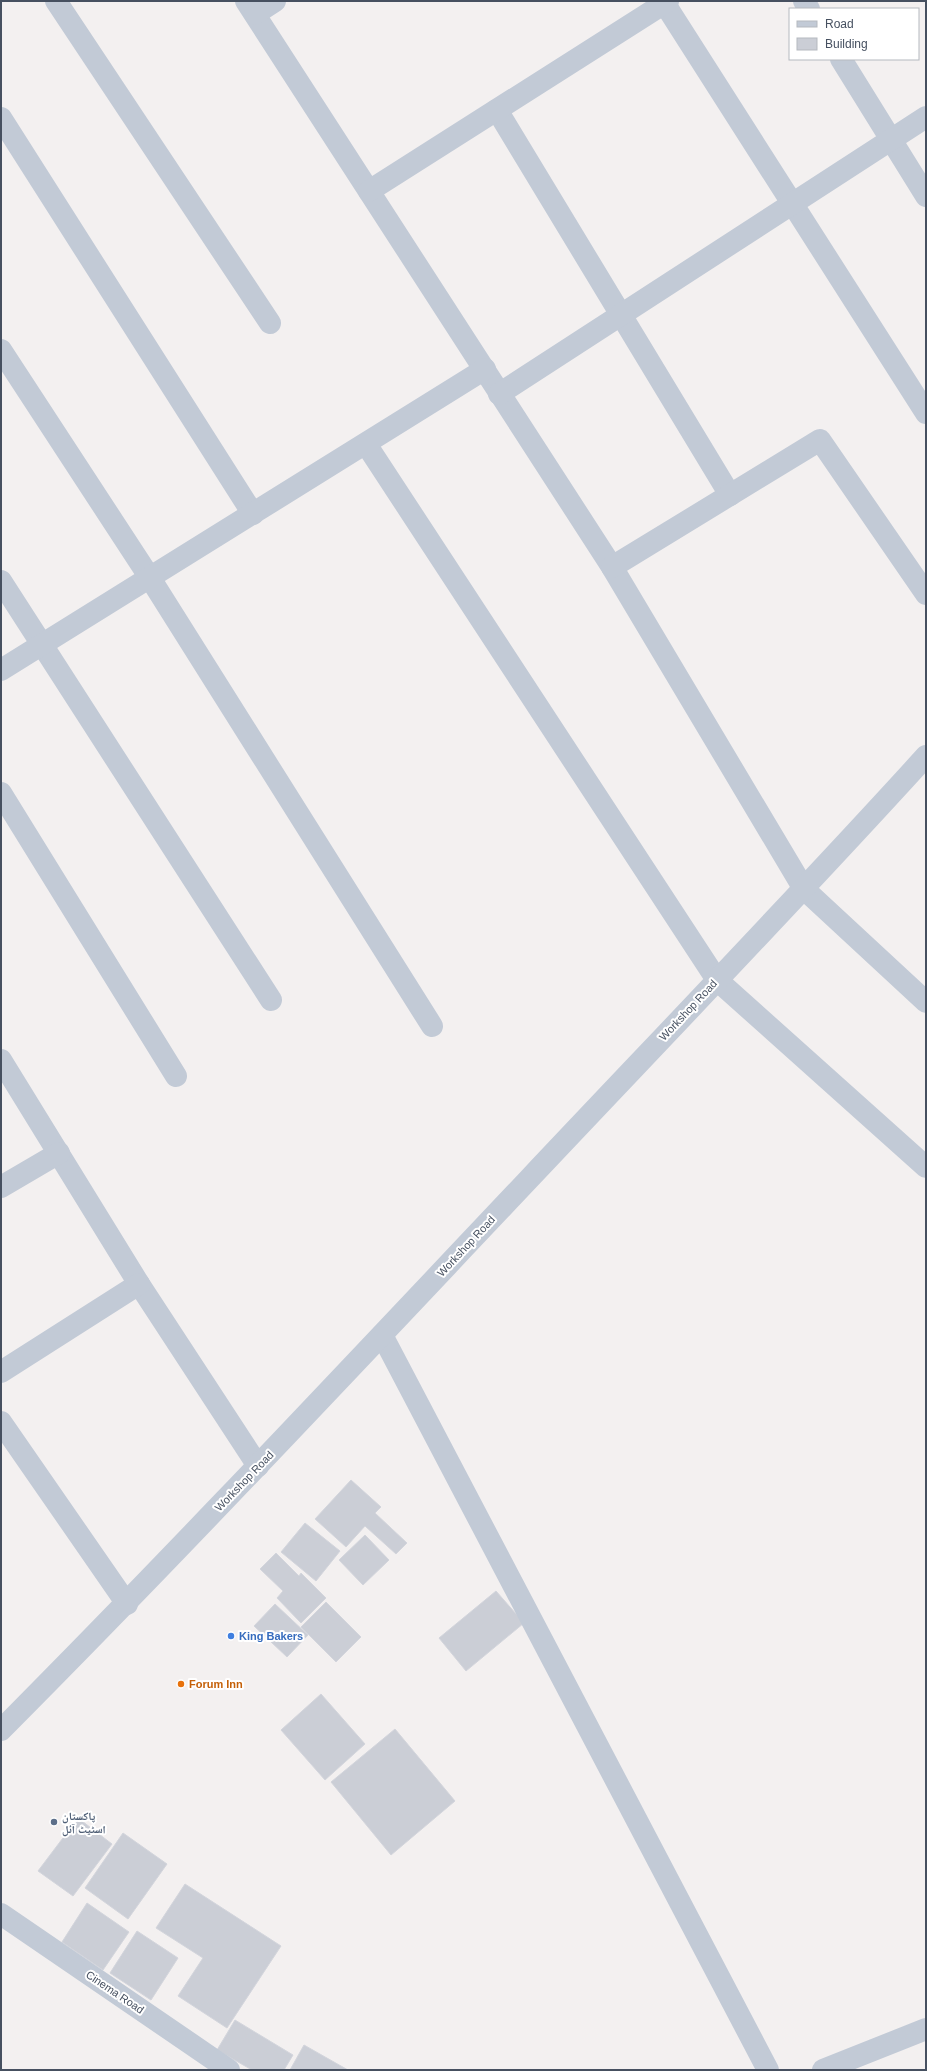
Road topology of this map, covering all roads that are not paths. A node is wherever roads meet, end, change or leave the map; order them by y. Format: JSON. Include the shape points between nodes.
{"nodes":[{"id":1,"x":56,"y":1,"type":"edge"},
{"id":2,"x":275,"y":1,"type":"edge"},
{"id":3,"x":665,"y":2,"type":"edge"},
{"id":4,"x":250,"y":8,"type":"edge"},
{"id":5,"x":841,"y":60,"type":"edge"},
{"id":6,"x":497,"y":110,"type":"junction"},
{"id":7,"x":926,"y":117,"type":"edge"},
{"id":8,"x":1,"y":118,"type":"edge"},
{"id":9,"x":891,"y":140,"type":"junction"},
{"id":10,"x":369,"y":191,"type":"junction"},
{"id":11,"x":926,"y":196,"type":"edge"},
{"id":12,"x":792,"y":204,"type":"junction"},
{"id":13,"x":621,"y":314,"type":"junction"},
{"id":14,"x":270,"y":323,"type":"dead end"},
{"id":15,"x":1,"y":350,"type":"edge"},
{"id":16,"x":485,"y":370,"type":"junction"},
{"id":17,"x":499,"y":394,"type":"junction"},
{"id":18,"x":926,"y":412,"type":"edge"},
{"id":19,"x":366,"y":444,"type":"junction"},
{"id":20,"x":730,"y":494,"type":"junction"},
{"id":21,"x":253,"y":514,"type":"junction"},
{"id":22,"x":612,"y":567,"type":"junction"},
{"id":23,"x":150,"y":578,"type":"junction"},
{"id":24,"x":1,"y":581,"type":"edge"},
{"id":25,"x":926,"y":594,"type":"edge"},
{"id":26,"x":43,"y":644,"type":"junction"},
{"id":27,"x":1,"y":670,"type":"edge"},
{"id":28,"x":926,"y":756,"type":"edge"},
{"id":29,"x":1,"y":793,"type":"edge"},
{"id":30,"x":804,"y":888,"type":"junction"},
{"id":31,"x":717,"y":980,"type":"junction"},
{"id":32,"x":271,"y":1000,"type":"dead end"},
{"id":33,"x":926,"y":1002,"type":"edge"},
{"id":34,"x":432,"y":1026,"type":"dead end"},
{"id":35,"x":1,"y":1060,"type":"edge"},
{"id":36,"x":176,"y":1076,"type":"dead end"},
{"id":37,"x":59,"y":1153,"type":"junction"},
{"id":38,"x":926,"y":1167,"type":"edge"},
{"id":39,"x":1,"y":1187,"type":"edge"},
{"id":40,"x":139,"y":1284,"type":"junction"},
{"id":41,"x":382,"y":1335,"type":"junction"},
{"id":42,"x":1,"y":1372,"type":"edge"},
{"id":43,"x":1,"y":1422,"type":"edge"},
{"id":44,"x":258,"y":1466,"type":"junction"},
{"id":45,"x":127,"y":1604,"type":"junction"},
{"id":46,"x":1,"y":1730,"type":"edge"},
{"id":47,"x":1,"y":1914,"type":"edge"},
{"id":48,"x":926,"y":2029,"type":"edge"},
{"id":49,"x":230,"y":2070,"type":"edge"},
{"id":50,"x":768,"y":2070,"type":"edge"},
{"id":51,"x":823,"y":2070,"type":"edge"}],
"edges":[{"from":1,"to":14,"type":"street"},
{"from":2,"to":4,"type":"street"},
{"from":3,"to":6,"type":"street"},
{"from":3,"to":12,"type":"street"},
{"from":4,"to":10,"type":"street"},
{"from":5,"to":9,"type":"street"},
{"from":6,"to":10,"type":"street"},
{"from":6,"to":13,"type":"street"},
{"from":7,"to":9,"type":"street"},
{"from":8,"to":21,"type":"street"},
{"from":9,"to":11,"type":"street"},
{"from":9,"to":12,"type":"street"},
{"from":10,"to":16,"type":"street"},
{"from":12,"to":13,"type":"street"},
{"from":12,"to":18,"type":"street"},
{"from":13,"to":17,"type":"street"},
{"from":13,"to":20,"type":"street"},
{"from":15,"to":23,"type":"street"},
{"from":16,"to":17,"type":"street"},
{"from":16,"to":19,"type":"street"},
{"from":17,"to":22,"type":"street"},
{"from":19,"to":21,"type":"street"},
{"from":19,"to":31,"type":"street"},
{"from":20,"to":22,"type":"street"},
{"from":20,"to":25,"type":"street","via":[[820,440]]},
{"from":21,"to":23,"type":"street"},
{"from":22,"to":30,"type":"street"},
{"from":23,"to":26,"type":"street"},
{"from":23,"to":34,"type":"street"},
{"from":24,"to":26,"type":"street"},
{"from":26,"to":27,"type":"street"},
{"from":26,"to":32,"type":"street"},
{"from":28,"to":30,"type":"street","name":"Workshop Road"},
{"from":29,"to":36,"type":"street"},
{"from":30,"to":31,"type":"street","name":"Workshop Road"},
{"from":30,"to":33,"type":"street"},
{"from":31,"to":38,"type":"street"},
{"from":31,"to":41,"type":"street","name":"Workshop Road"},
{"from":35,"to":37,"type":"street"},
{"from":37,"to":39,"type":"street"},
{"from":37,"to":40,"type":"street"},
{"from":40,"to":42,"type":"street"},
{"from":40,"to":44,"type":"street"},
{"from":41,"to":44,"type":"street","name":"Workshop Road"},
{"from":41,"to":50,"type":"street"},
{"from":43,"to":45,"type":"street"},
{"from":44,"to":45,"type":"street","name":"Workshop Road"},
{"from":45,"to":46,"type":"street","name":"Workshop Road"},
{"from":47,"to":49,"type":"street","name":"Cinema Road"},
{"from":48,"to":51,"type":"street"}]}
